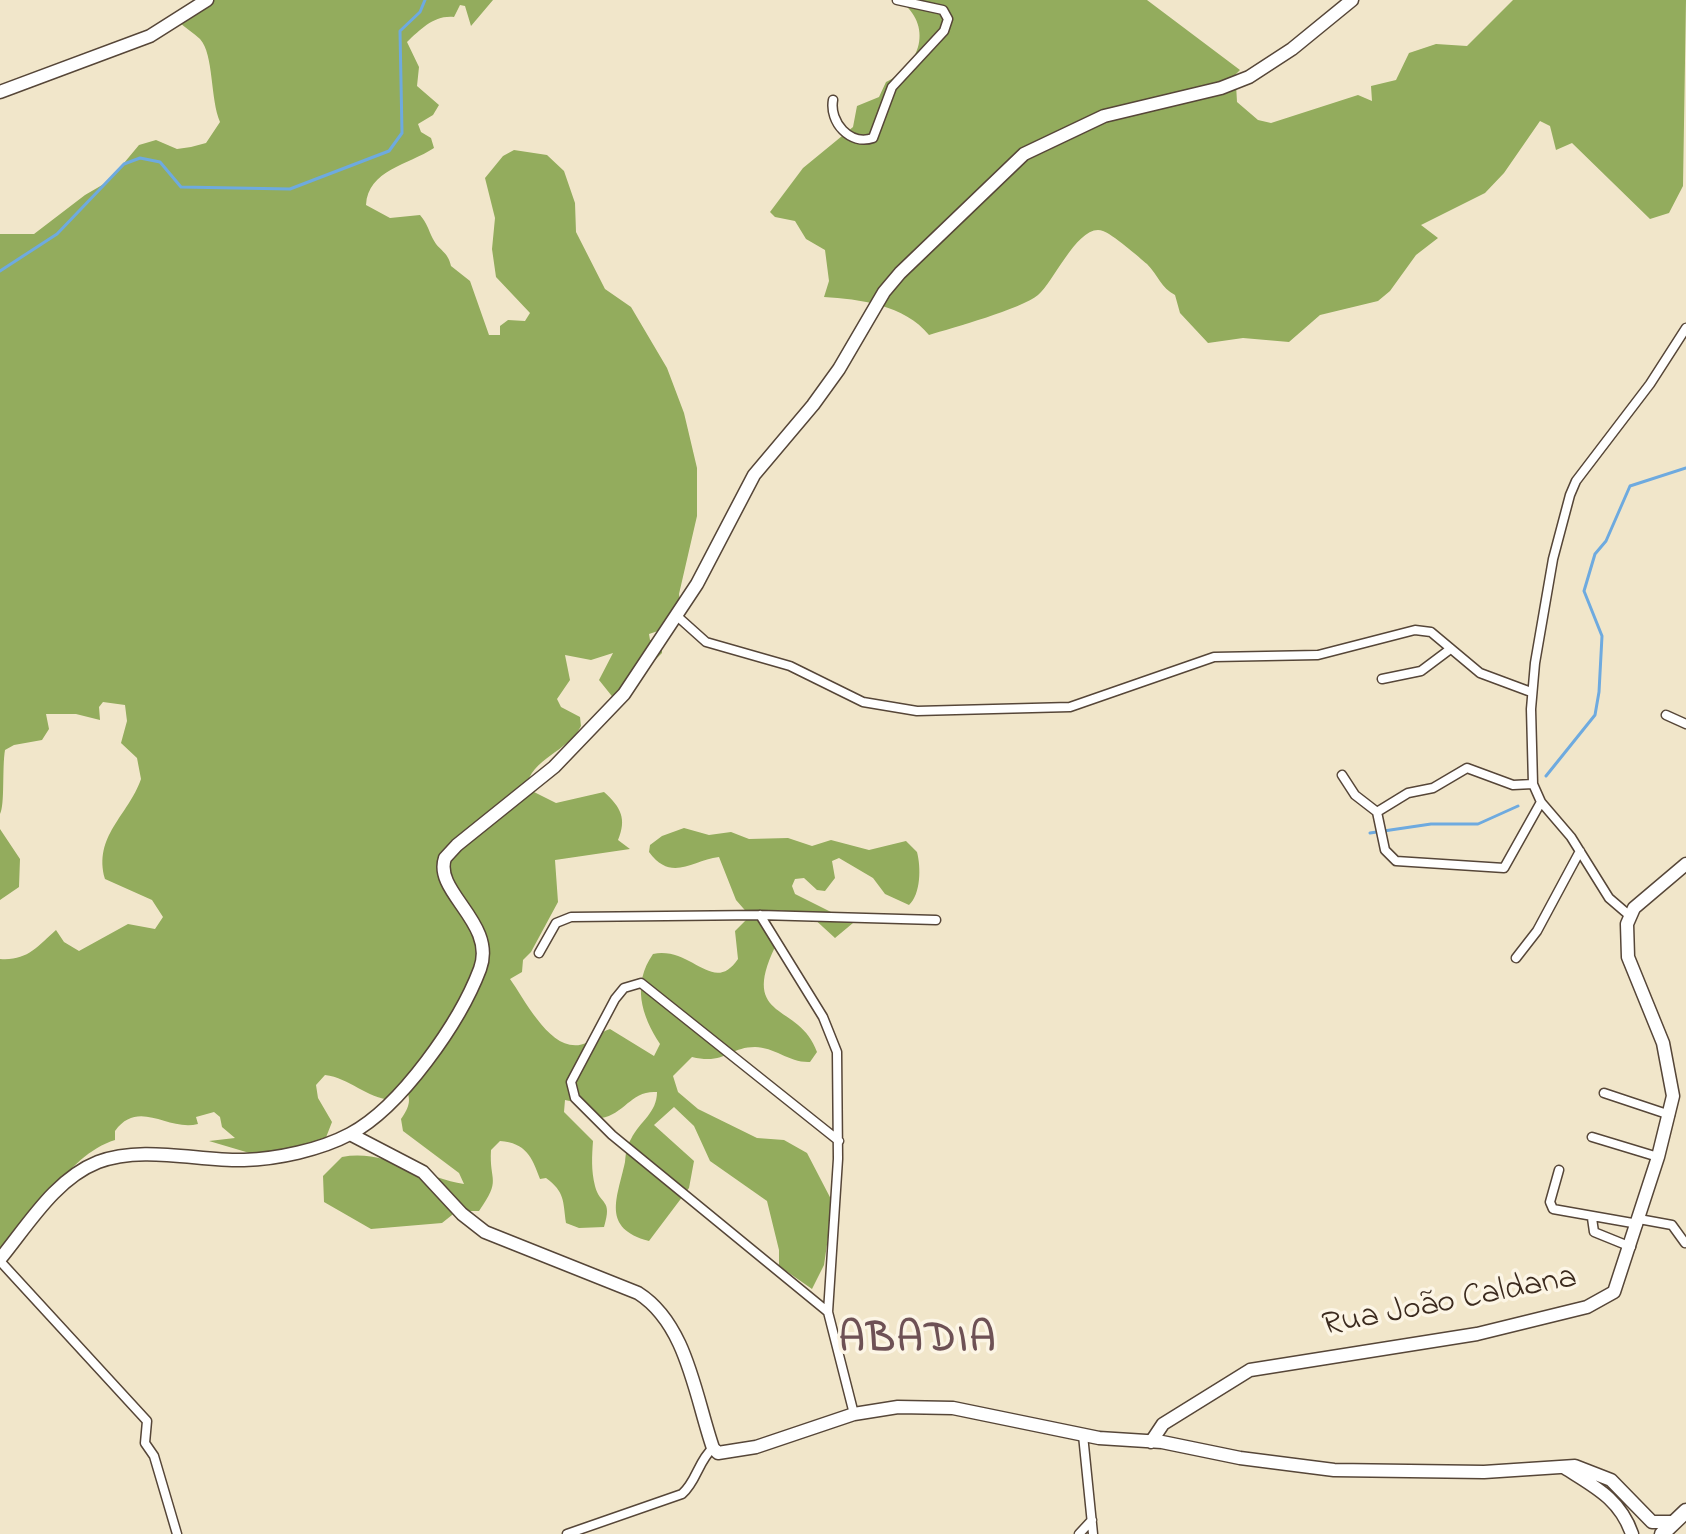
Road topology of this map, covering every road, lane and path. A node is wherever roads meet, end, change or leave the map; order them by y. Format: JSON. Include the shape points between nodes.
{"nodes":[{"id":1,"x":207,"y":0,"type":"edge"},
{"id":2,"x":897,"y":0,"type":"edge"},
{"id":3,"x":1352,"y":0,"type":"edge"},
{"id":4,"x":0,"y":92,"type":"edge"},
{"id":5,"x":833,"y":100,"type":"dead end"},
{"id":6,"x":1686,"y":328,"type":"edge"},
{"id":7,"x":677,"y":616,"type":"junction"},
{"id":8,"x":1449,"y":650,"type":"junction"},
{"id":9,"x":1382,"y":679,"type":"dead end"},
{"id":10,"x":1531,"y":692,"type":"junction"},
{"id":11,"x":1666,"y":715,"type":"dead end"},
{"id":12,"x":1686,"y":724,"type":"edge"},
{"id":13,"x":1342,"y":775,"type":"dead end"},
{"id":14,"x":1533,"y":784,"type":"junction"},
{"id":15,"x":1541,"y":802,"type":"junction"},
{"id":16,"x":1377,"y":812,"type":"junction"},
{"id":17,"x":1580,"y":851,"type":"junction"},
{"id":18,"x":1686,"y":864,"type":"edge"},
{"id":19,"x":760,"y":915,"type":"junction"},
{"id":20,"x":1630,"y":916,"type":"junction"},
{"id":21,"x":936,"y":920,"type":"dead end"},
{"id":22,"x":539,"y":953,"type":"dead end"},
{"id":23,"x":1516,"y":958,"type":"dead end"},
{"id":24,"x":1604,"y":1093,"type":"dead end"},
{"id":25,"x":1670,"y":1116,"type":"junction"},
{"id":26,"x":350,"y":1134,"type":"junction"},
{"id":27,"x":1592,"y":1137,"type":"dead end"},
{"id":28,"x":839,"y":1141,"type":"junction"},
{"id":29,"x":1658,"y":1157,"type":"junction"},
{"id":30,"x":1559,"y":1170,"type":"dead end"},
{"id":31,"x":1592,"y":1218,"type":"junction"},
{"id":32,"x":1638,"y":1222,"type":"junction"},
{"id":33,"x":1685,"y":1243,"type":"edge"},
{"id":34,"x":1631,"y":1247,"type":"junction"},
{"id":35,"x":0,"y":1260,"type":"edge"},
{"id":36,"x":829,"y":1282,"type":"junction"},
{"id":37,"x":805,"y":1293,"type":"junction"},
{"id":38,"x":828,"y":1312,"type":"junction"},
{"id":39,"x":854,"y":1414,"type":"junction"},
{"id":40,"x":1083,"y":1435,"type":"junction"},
{"id":41,"x":1156,"y":1442,"type":"junction"},
{"id":42,"x":713,"y":1448,"type":"junction"},
{"id":43,"x":1562,"y":1466,"type":"junction"},
{"id":44,"x":1686,"y":1511,"type":"edge"},
{"id":45,"x":1092,"y":1520,"type":"junction"},
{"id":46,"x":1679,"y":1526,"type":"edge"},
{"id":47,"x":177,"y":1534,"type":"edge"},
{"id":48,"x":567,"y":1534,"type":"edge"},
{"id":49,"x":1079,"y":1534,"type":"edge"},
{"id":50,"x":1093,"y":1534,"type":"edge"},
{"id":51,"x":1632,"y":1534,"type":"edge"},
{"id":52,"x":1662,"y":1534,"type":"edge"}],
"edges":[{"from":1,"to":4,"type":"street","via":[[150,36]]},
{"from":2,"to":5,"type":"street","via":[[943,10],[948,19],[944,31],[892,87],[873,138],[854,137],[835,123]]},
{"from":3,"to":7,"type":"street","via":[[1249,77],[1104,116],[1044,142],[998,177],[884,292],[839,369],[754,475]]},
{"from":6,"to":10,"type":"street","via":[[1570,495],[1547,589]]},
{"from":7,"to":8,"type":"street","via":[[706,642],[790,666],[863,702],[917,711],[1070,707],[1214,657],[1318,655],[1415,630],[1431,632]]},
{"from":7,"to":26,"type":"street","via":[[624,694],[586,735],[449,853],[443,864],[445,876],[483,940],[479,970],[442,1041],[378,1113]]},
{"from":8,"to":9,"type":"street","via":[[1421,671]]},
{"from":8,"to":10,"type":"street","via":[[1480,673]]},
{"from":10,"to":14,"type":"street"},
{"from":11,"to":12,"type":"street"},
{"from":13,"to":16,"type":"street","via":[[1355,795]]},
{"from":14,"to":15,"type":"street"},
{"from":14,"to":16,"type":"street","via":[[1513,785],[1467,768]]},
{"from":15,"to":16,"type":"street","via":[[1499,870],[1391,859]]},
{"from":15,"to":17,"type":"street"},
{"from":17,"to":20,"type":"street","via":[[1609,898]]},
{"from":17,"to":23,"type":"street","via":[[1537,931]]},
{"from":18,"to":20,"type":"street"},
{"from":19,"to":21,"type":"street"},
{"from":19,"to":22,"type":"street","via":[[563,918]]},
{"from":19,"to":28,"type":"street","via":[[833,1035]]},
{"from":20,"to":25,"type":"street","name":"Rua João Caldana","via":[[1628,957],[1663,1043],[1673,1096]]},
{"from":24,"to":25,"type":"street"},
{"from":25,"to":29,"type":"street","name":"Rua João Caldana"},
{"from":26,"to":35,"type":"street","via":[[273,1157],[128,1155],[95,1163],[56,1192]]},
{"from":26,"to":42,"type":"street","via":[[423,1172],[485,1232],[653,1303],[679,1343]]},
{"from":27,"to":29,"type":"street"},
{"from":28,"to":36,"type":"street"},
{"from":28,"to":37,"type":"street","via":[[641,983],[624,988],[615,999],[571,1082],[575,1098],[612,1135]]},
{"from":29,"to":32,"type":"street","name":"Rua João Caldana"},
{"from":30,"to":31,"type":"street","via":[[1550,1206]]},
{"from":31,"to":32,"type":"street"},
{"from":31,"to":34,"type":"street","via":[[1594,1232]]},
{"from":32,"to":33,"type":"street","via":[[1672,1225]]},
{"from":32,"to":34,"type":"street","name":"Rua João Caldana"},
{"from":34,"to":41,"type":"street","name":"Rua João Caldana","via":[[1618,1285],[1599,1303],[1424,1345],[1250,1370],[1156,1431]]},
{"from":35,"to":47,"type":"street","via":[[147,1421],[145,1443],[154,1456]]},
{"from":36,"to":37,"type":"street"},
{"from":36,"to":38,"type":"street"},
{"from":37,"to":38,"type":"street"},
{"from":38,"to":39,"type":"street"},
{"from":39,"to":40,"type":"street","via":[[953,1408]]},
{"from":39,"to":42,"type":"street","via":[[734,1453]]},
{"from":40,"to":41,"type":"street"},
{"from":40,"to":45,"type":"street"},
{"from":41,"to":43,"type":"street","via":[[1334,1470],[1484,1472]]},
{"from":42,"to":48,"type":"street","via":[[682,1494]]},
{"from":43,"to":46,"type":"street","via":[[1596,1472],[1652,1522]]},
{"from":43,"to":51,"type":"street","via":[[1611,1497]]},
{"from":44,"to":46,"type":"main road"},
{"from":45,"to":49,"type":"street"},
{"from":45,"to":50,"type":"street"},
{"from":46,"to":52,"type":"main road"}]}
